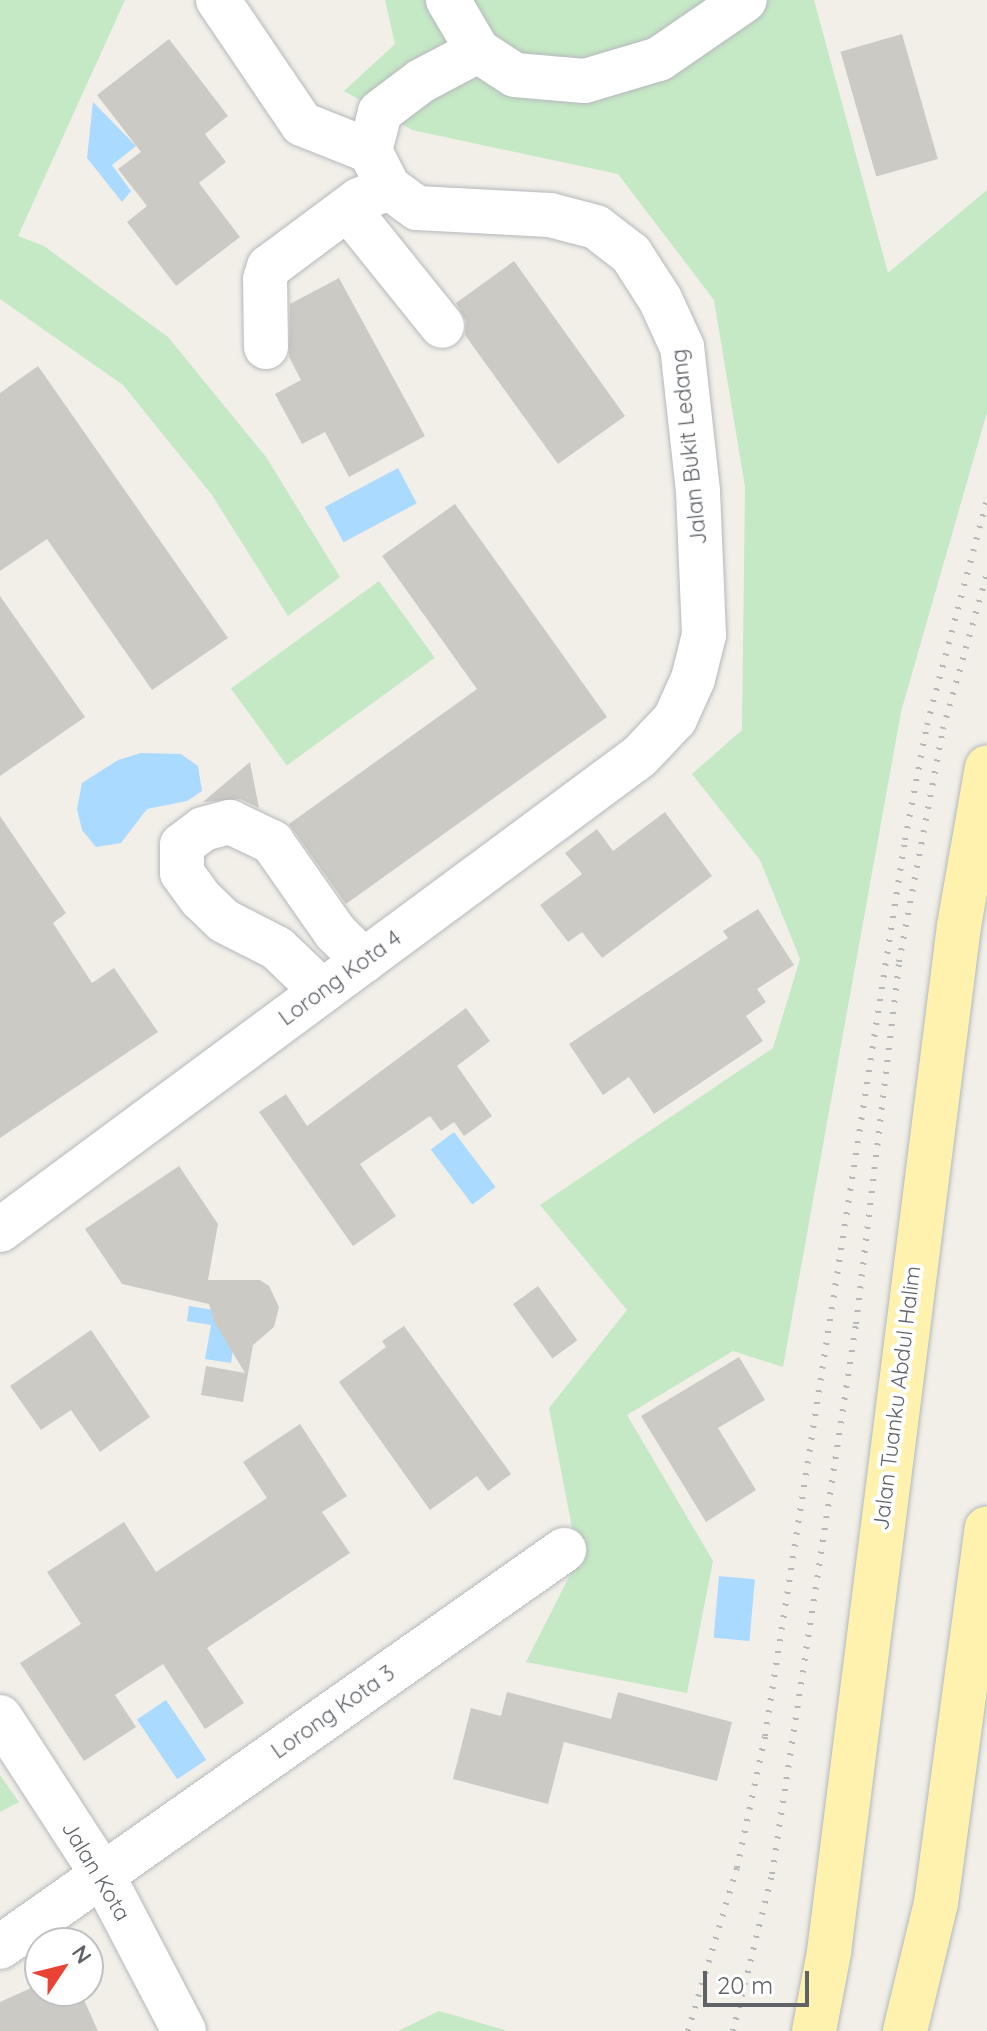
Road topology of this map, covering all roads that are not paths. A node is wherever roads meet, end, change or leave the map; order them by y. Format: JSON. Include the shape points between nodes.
{"nodes":[{"id":1,"x":218,"y":0,"type":"edge"},
{"id":2,"x":448,"y":0,"type":"edge"},
{"id":3,"x":745,"y":0,"type":"edge"},
{"id":4,"x":478,"y":51,"type":"junction"},
{"id":5,"x":380,"y":169,"type":"junction"},
{"id":6,"x":348,"y":209,"type":"junction"},
{"id":7,"x":442,"y":326,"type":"dead end"},
{"id":8,"x":266,"y":347,"type":"dead end"},
{"id":9,"x":675,"y":719,"type":"joint"},
{"id":10,"x":987,"y":767,"type":"edge"},
{"id":11,"x":306,"y":891,"type":"junction"},
{"id":12,"x":256,"y":935,"type":"junction"},
{"id":13,"x":364,"y":961,"type":"junction"},
{"id":14,"x":322,"y":991,"type":"junction"},
{"id":15,"x":0,"y":1230,"type":"edge"},
{"id":16,"x":987,"y":1528,"type":"edge"},
{"id":17,"x":564,"y":1550,"type":"dead end"},
{"id":18,"x":0,"y":1717,"type":"edge"},
{"id":19,"x":102,"y":1874,"type":"junction"},
{"id":20,"x":936,"y":1903,"type":"junction"},
{"id":21,"x":0,"y":1947,"type":"edge"},
{"id":22,"x":814,"y":2030,"type":"edge"},
{"id":23,"x":184,"y":2031,"type":"edge"},
{"id":24,"x":905,"y":2031,"type":"edge"},
{"id":25,"x":934,"y":2031,"type":"edge"}],
"edges":[{"from":1,"to":5,"type":"street","name":"Jalan Bukit Ledang","via":[[302,124]]},
{"from":2,"to":4,"type":"street"},
{"from":3,"to":4,"type":"street","via":[[659,59],[585,81],[515,75]]},
{"from":4,"to":5,"type":"street","via":[[421,81],[380,112]]},
{"from":5,"to":6,"type":"street"},
{"from":5,"to":9,"type":"street","name":"Jalan Bukit Ledang","via":[[417,208],[550,215],[596,227],[631,254],[660,299],[682,347],[698,491],[704,635]]},
{"from":6,"to":7,"type":"street"},
{"from":6,"to":8,"type":"street","via":[[266,272]]},
{"from":9,"to":13,"type":"street","name":"Lorong Kota 4","via":[[640,756]]},
{"from":10,"to":22,"type":"main road","name":"Jalan Tuanku Abdul Halim","via":[[955,957],[829,1952]]},
{"from":11,"to":12,"type":"street"},
{"from":11,"to":12,"type":"street","via":[[272,842],[230,822],[203,829],[182,845],[182,873],[201,899],[224,921]]},
{"from":11,"to":13,"type":"street"},
{"from":12,"to":14,"type":"street"},
{"from":13,"to":14,"type":"street","name":"Lorong Kota 4"},
{"from":14,"to":15,"type":"street","name":"Lorong Kota 4"},
{"from":16,"to":20,"type":"main road"},
{"from":17,"to":19,"type":"street","name":"Lorong Kota 3"},
{"from":18,"to":19,"type":"street","name":"Jalan Kota"},
{"from":19,"to":21,"type":"street","name":"Lorong Kota 3"},
{"from":19,"to":23,"type":"street","name":"Jalan Kota"},
{"from":20,"to":24,"type":"main road"},
{"from":20,"to":25,"type":"main road"}]}
